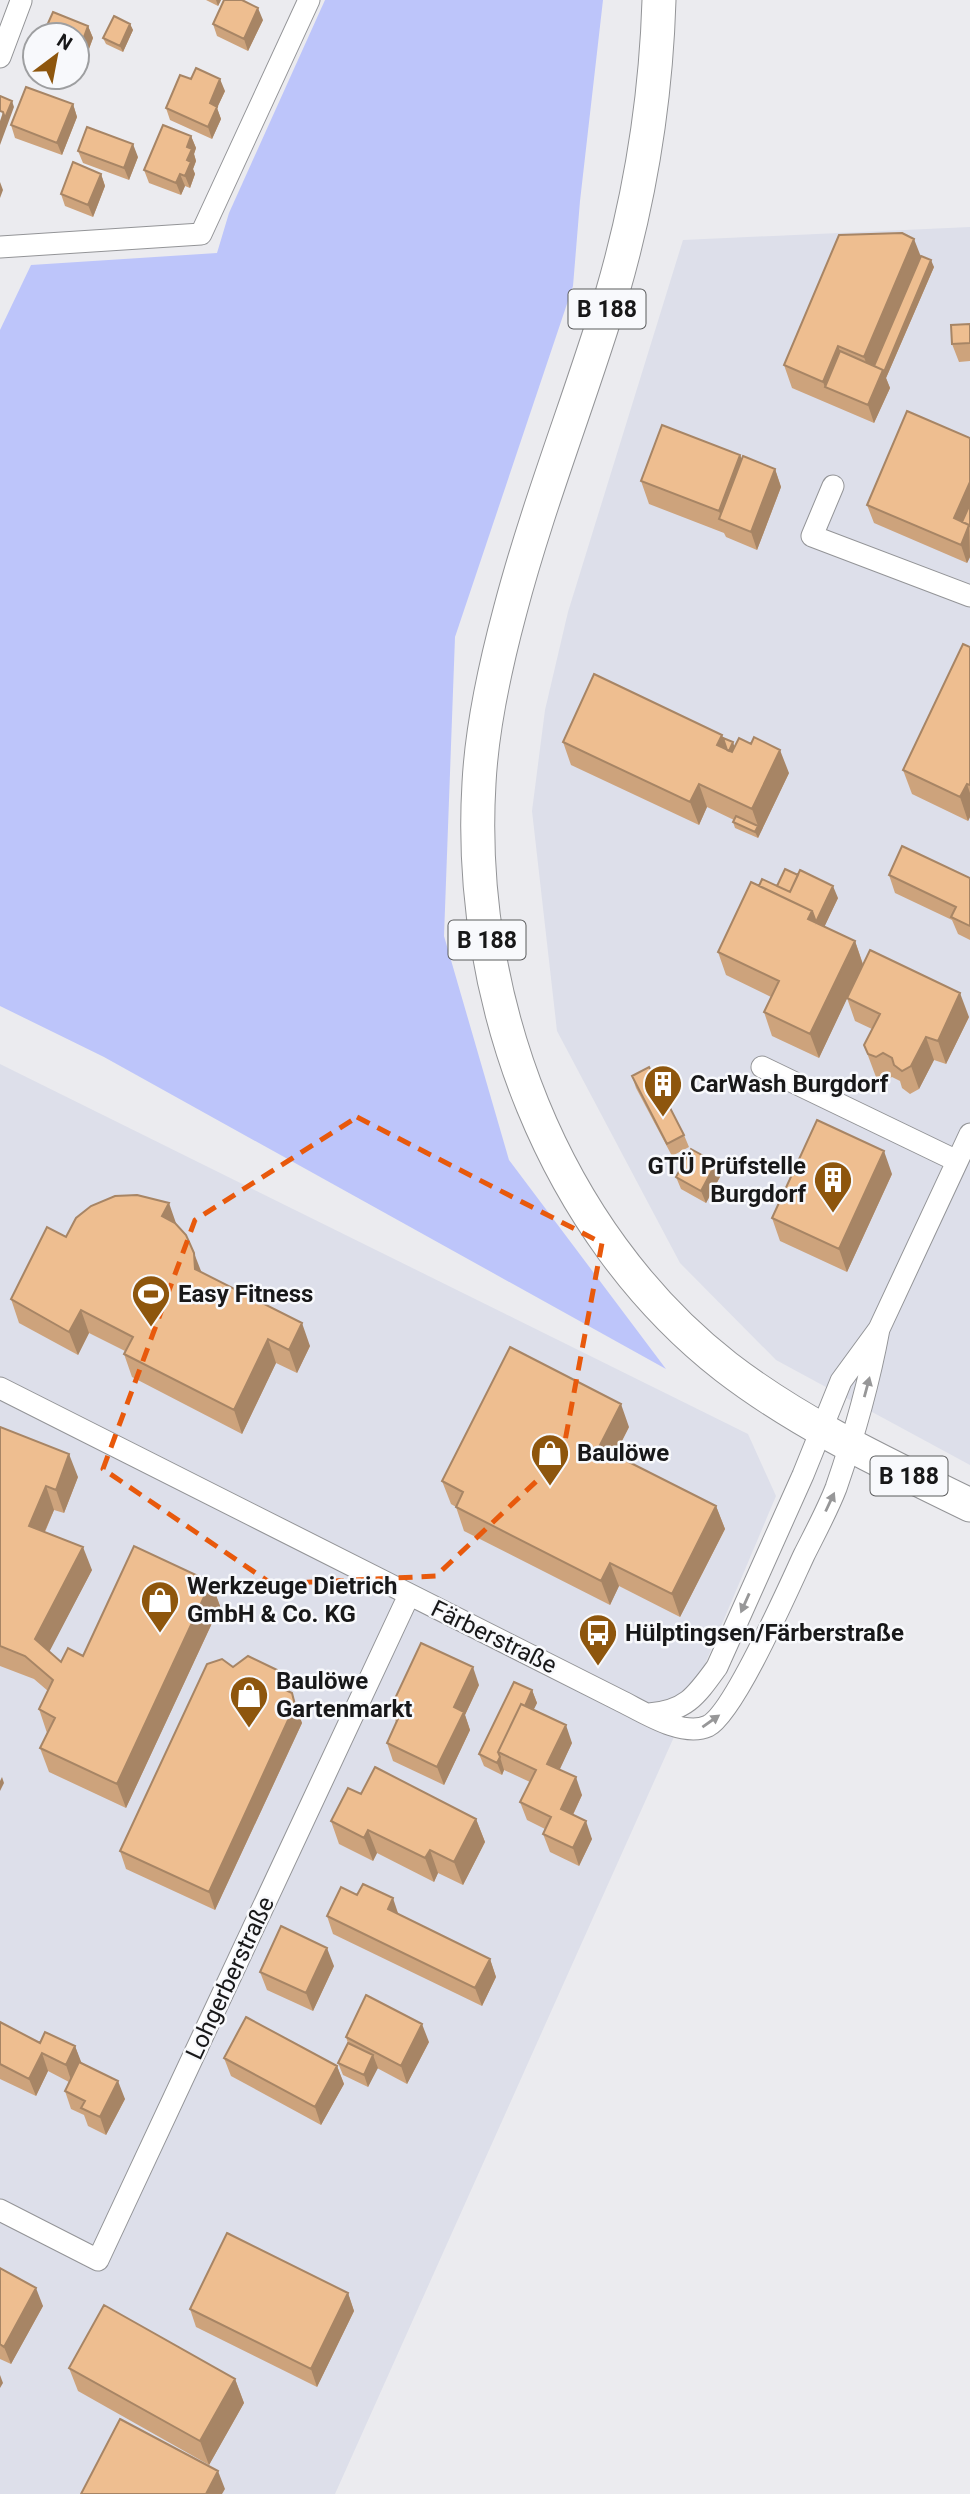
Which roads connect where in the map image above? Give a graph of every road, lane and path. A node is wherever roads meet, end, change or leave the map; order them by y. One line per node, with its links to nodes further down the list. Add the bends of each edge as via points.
1 (309, 0): 5 (street, via 201,234)
2 (659, 0): 13 (main road, B 188, via 651,102 625,246 522,570 490,694 478,816 483,917 500,1005 519,1069 545,1132 587,1210 632,1274 676,1323 726,1367)
3 (21, 1): 4 (street)
4 (0, 57)
5 (0, 247)
6 (833, 486): 7 (street, via 812,536)
7 (970, 596)
8 (762, 1067): 10 (street)
9 (970, 1134): 10 (street)
10 (957, 1161): 11 (street)
11 (879, 1329): 13 (street, via 841,1381); 14 (street, Färberstraße, one-way to 11)
12 (0, 1388): 16 (street, Färberstraße)
13 (821, 1429): 14 (main road, B 188); 17 (street, one-way to 17, via 717,1667 683,1706)
14 (850, 1445): 15 (main road, B 188); 17 (street, Färberstraße, one-way to 14, via 693,1730 709,1725 721,1714 764,1639 835,1490)
15 (970, 1505)
16 (409, 1595): 17 (street, Färberstraße); 18 (street, Lohgerberstraße, via 98,2260)
17 (649, 1714)
18 (0, 2210)

